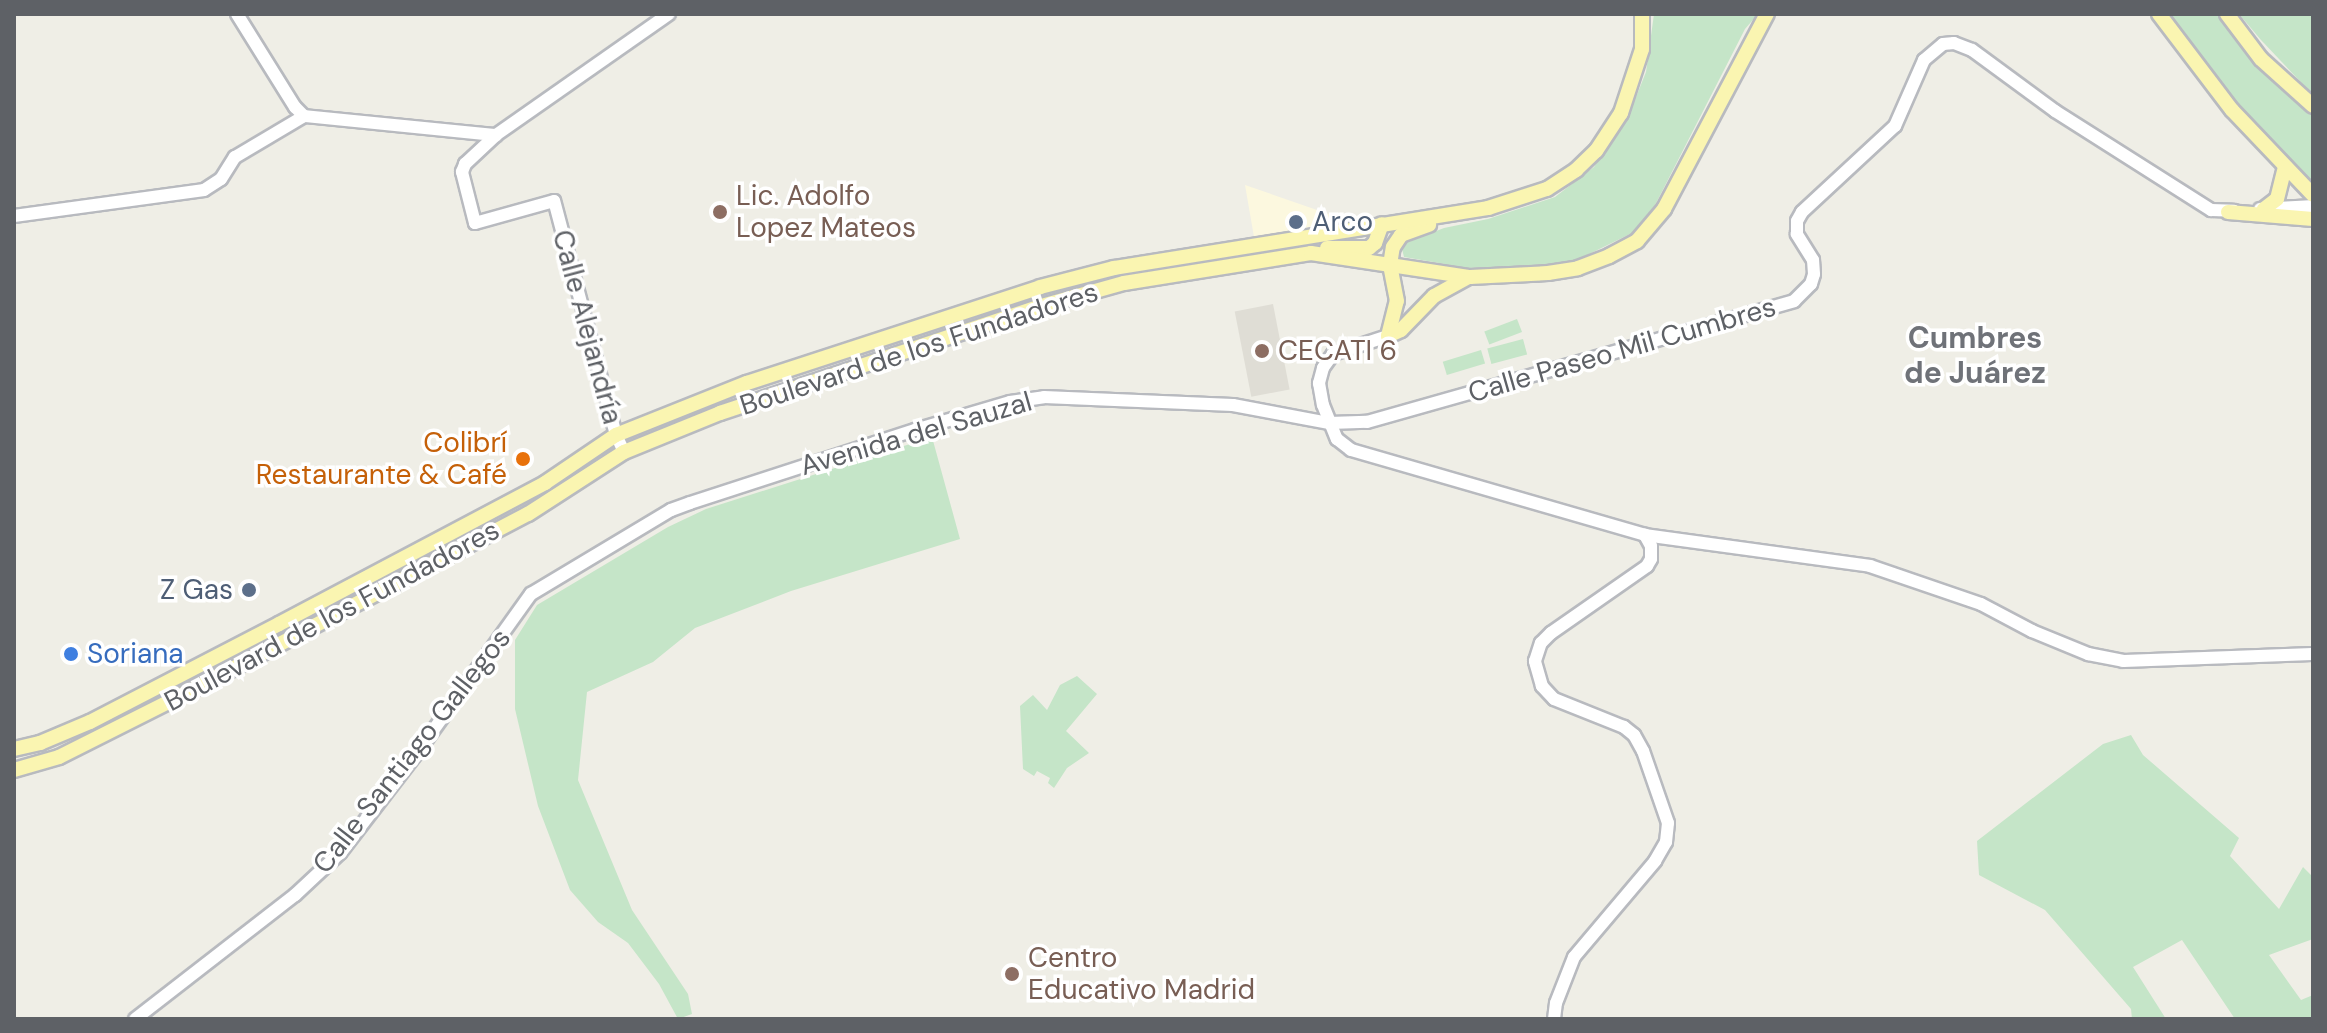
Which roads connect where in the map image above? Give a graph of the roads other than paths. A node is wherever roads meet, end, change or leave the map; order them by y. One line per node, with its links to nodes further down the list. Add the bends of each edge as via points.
1 (237, 14): 8 (street)
2 (669, 14): 9 (street)
3 (1642, 14): 14 (main road, Boulevard de los Fundadores, via 1642,49 1630,94 1596,151 1547,189)
4 (1767, 14): 21 (main road, Boulevard de los Fundadores, via 1664,209 1637,241 1578,268)
5 (2159, 14): 10 (main road, via 2232,110)
6 (2227, 14): 7 (main road, via 2261,59)
7 (2313, 106)
8 (304, 116): 9 (street); 16 (street, via 235,157 217,183 204,190)
9 (496, 135): 26 (street, Calle Alejandría, via 462,172 475,223 554,201)
10 (2285, 167): 11 (main road); 13 (main road, via 2277,199)
11 (2313, 195)
12 (2313, 206): 13 (street, Calle Paseo Mil Cumbres)
13 (2264, 209): 15 (street, Calle Paseo Mil Cumbres)
14 (1463, 212): 18 (main road, Boulevard de los Fundadores); 20 (main road, via 1401,235)
15 (2228, 212): 17 (main road); 25 (street, Calle Paseo Mil Cumbres, via 2211,210 2104,144 1972,50 1943,44 1924,60 1895,126 1802,212 1797,234 1813,260 1814,274 1794,301 1367,422)
16 (14, 216)
17 (2313, 219)
18 (1382, 224): 19 (main road, via 1369,248 1331,247); 22 (main road, Boulevard de los Fundadores, via 1114,268)
19 (1311, 253): 20 (main road, Boulevard de los Fundadores); 23 (main road, Boulevard de los Fundadores, via 1124,283)
20 (1390, 265): 21 (main road, Boulevard de los Fundadores); 24 (main road, via 1397,301)
21 (1470, 277): 24 (main road, via 1434,296 1401,330)
22 (1040, 287): 23 (main road, via 1035,298); 26 (main road, Boulevard de los Fundadores, via 747,383)
23 (1012, 315): 27 (main road, Boulevard de los Fundadores, via 720,413)
24 (1388, 336): 25 (street, via 1333,354 1323,368 1319,383)
25 (1329, 423): 28 (street, via 1351,450); 29 (street, Avenida del Sauzal, via 1233,405 1044,397 1010,402 690,503)
26 (616, 435): 27 (street, Calle Alejandría); 31 (main road, Boulevard de los Fundadores, via 545,483 279,624 90,722)
27 (624, 452): 32 (main road, Boulevard de los Fundadores, via 528,514 196,688 59,757)
28 (1645, 535): 30 (street, via 1870,566 1953,592 2088,654 2123,661); 34 (street, via 1651,546 1647,566 1551,633 1535,661 1542,686 1554,699 1634,735 1668,823 1666,842 1655,861 1574,957)
29 (531, 594): 33 (street, Calle Santiago Gallegos, via 340,853 295,895)
30 (2313, 654)
31 (14, 749)
32 (14, 770)
33 (135, 1019)
34 (1554, 1019)

